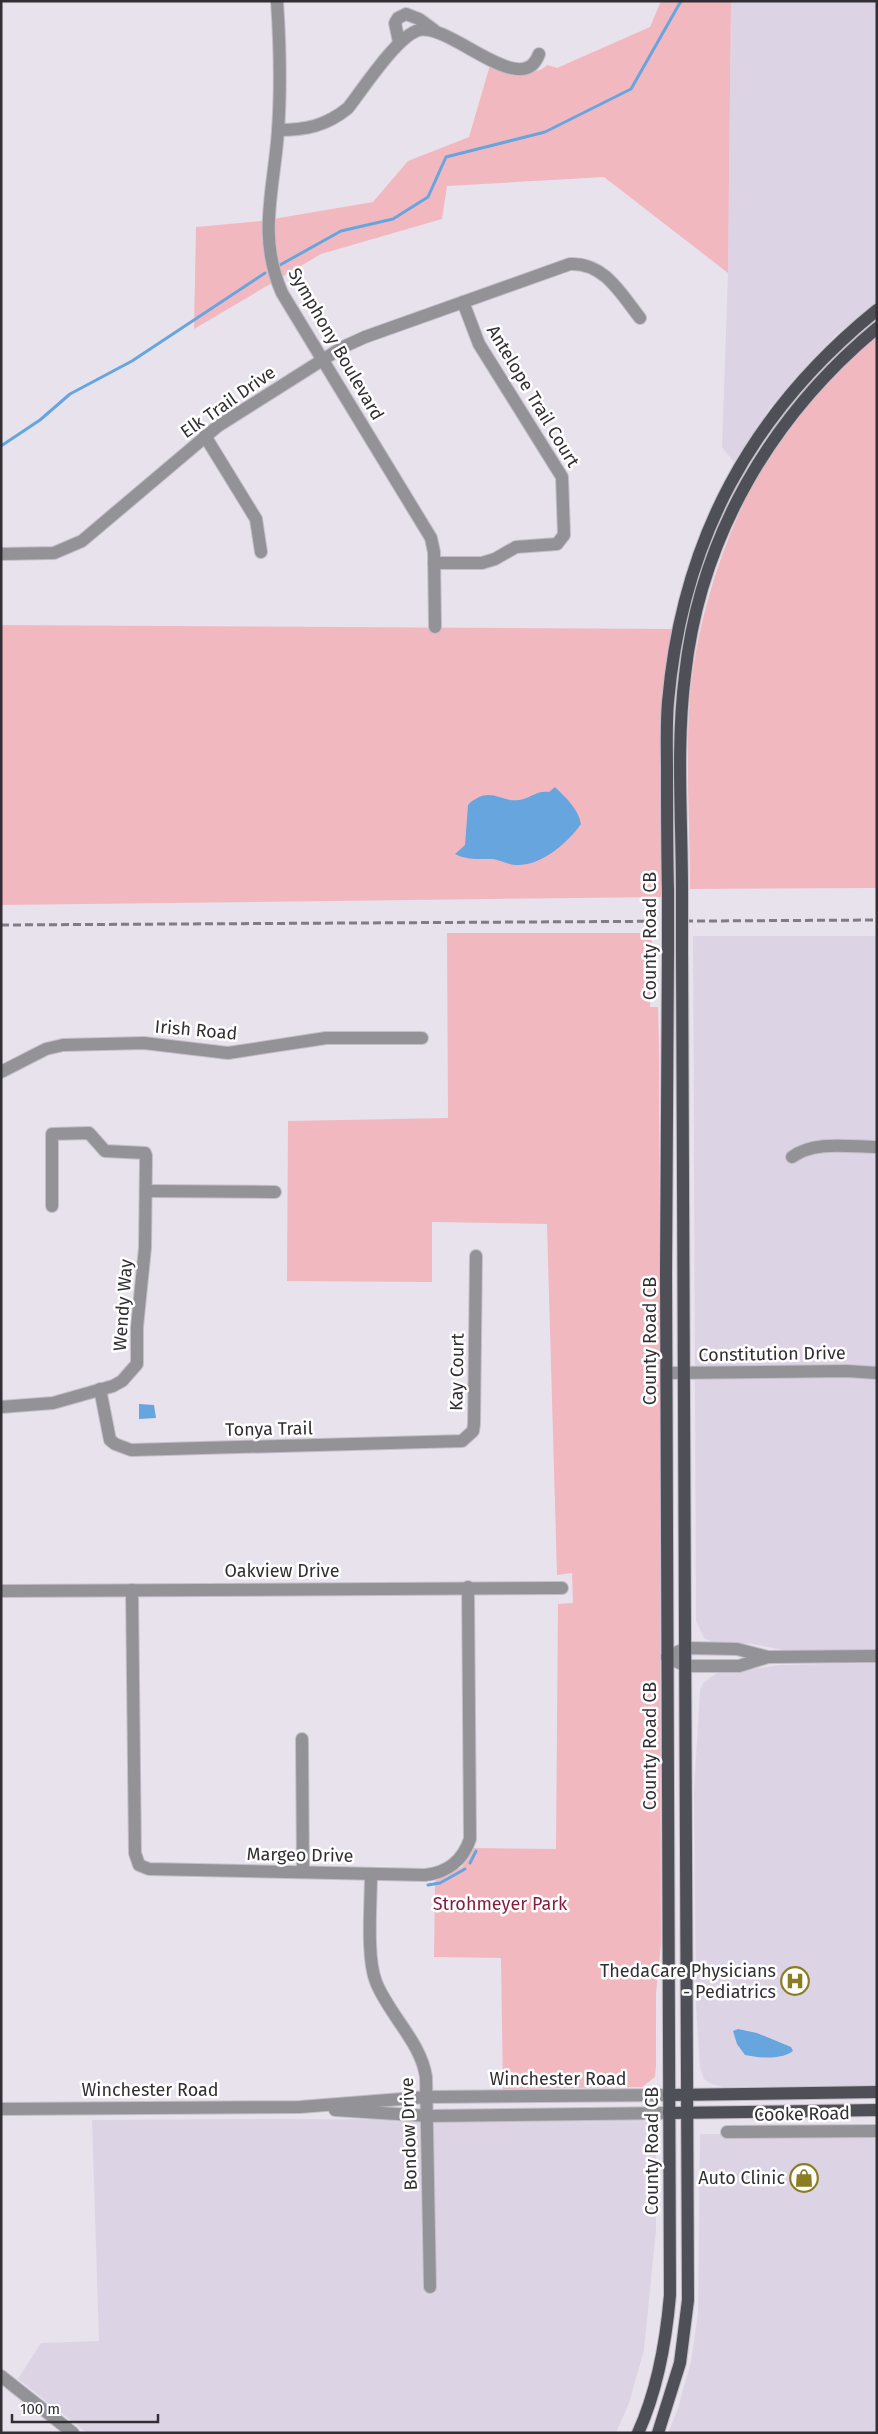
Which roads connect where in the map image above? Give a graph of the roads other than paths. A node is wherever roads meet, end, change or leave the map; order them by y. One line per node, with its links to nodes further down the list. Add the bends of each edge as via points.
1 (277, 1): 5 (street, Symphony Boulevard, via 280,48)
2 (434, 30): 3 (street, via 412,33); 3 (street, via 406,14 395,22); 4 (street, via 499,65 515,70 531,66)
3 (399, 42): 5 (street, via 338,117 312,128)
4 (539, 54)
5 (278, 130): 10 (street, Symphony Boulevard, via 268,220 270,258 282,293)
6 (463, 302): 8 (street, Elk Trail Drive, via 560,267 577,264 594,268 609,278); 10 (street, Elk Trail Drive, via 354,341); 14 (street, Antelope Trail Court, via 479,344 562,477 565,529 562,540 552,545 516,547 489,561)
7 (877, 310): 24 (main road, County Road CB, bridge, via 828,353 777,409 735,472 706,536 682,609 668,705)
8 (640, 318)
9 (877, 328): 25 (main road, County Road CB, bridge, via 835,366 770,442 732,510 718,542 696,613 684,674 681,737)
10 (322, 360): 11 (street, Elk Trail Drive); 14 (street, Symphony Boulevard, via 428,532 433,545)
11 (205, 436): 12 (street, via 256,519); 13 (street, Elk Trail Drive, via 75,545 47,554)
12 (261, 552)
13 (1, 554)
14 (434, 564): 15 (street, Symphony Boulevard)
15 (435, 627)
16 (422, 1038): 17 (street, Irish Road, via 326,1038 228,1053 144,1044 63,1045 46,1049)
17 (1, 1072)
18 (877, 1147): 19 (street, via 814,1147)
19 (792, 1157)
20 (146, 1192): 21 (street); 22 (street, Wendy Way, via 145,1153 105,1151 89,1132 52,1134); 27 (street, Wendy Way, via 137,1364 122,1381)
21 (275, 1192)
22 (52, 1206)
23 (476, 1256): 29 (street, Kay Court)
24 (668, 1373): 25 (street, Constitution Drive); 36 (main road, County Road CB)
25 (685, 1373): 26 (street, Constitution Drive); 34 (main road, County Road CB)
26 (877, 1373)
27 (100, 1390): 28 (street, Wendy Way, via 46,1404); 29 (street, Tonya Trail, via 107,1435 114,1444 131,1450 455,1443 470,1436)
28 (1, 1407)
29 (474, 1424)
30 (468, 1587): 31 (street, Oakview Drive); 32 (street, Oakview Drive); 41 (street, Margeo Drive, via 468,1845 455,1863 433,1874)
31 (562, 1588)
32 (132, 1590): 33 (street, Oakview Drive); 40 (street, Margeo Drive, via 135,1859 149,1870)
33 (1, 1591)
34 (686, 1648): 36 (street); 37 (street, via 738,1649); 38 (main road, County Road CB)
35 (877, 1656): 37 (street)
36 (667, 1657): 38 (street); 43 (main road, County Road CB)
37 (768, 1657): 38 (street, via 738,1666)
38 (686, 1666): 44 (main road, County Road CB)
39 (302, 1739): 40 (street)
40 (303, 1872): 41 (street, Margeo Drive)
41 (370, 1874): 45 (street, Bondow Drive, via 373,1972 381,1994 422,2061)
42 (877, 2092): 44 (main road, Winchester Road)
43 (669, 2095): 44 (main road, Winchester Road); 45 (street, Winchester Road); 49 (main road, County Road CB)
44 (688, 2095): 50 (main road, County Road CB)
45 (427, 2097): 46 (street, Winchester Road); 51 (street, Bondow Drive)
46 (300, 2107): 47 (street, Winchester Road); 51 (street, Winchester Road)
47 (1, 2109)
48 (877, 2110): 50 (main road, Winchester Road)
49 (669, 2113): 50 (main road, Winchester Road); 51 (street, Winchester Road); 57 (main road, County Road CB, via 670,2295 667,2328 654,2390)
50 (688, 2113): 58 (main road, County Road CB, via 688,2300 685,2332 680,2363)
51 (428, 2116): 54 (street, Bondow Drive)
52 (877, 2130): 53 (street, Cooke Road)
53 (727, 2132)
54 (430, 2287)
55 (1, 2376): 56 (street)
56 (73, 2433)
57 (638, 2433)
58 (658, 2433)

